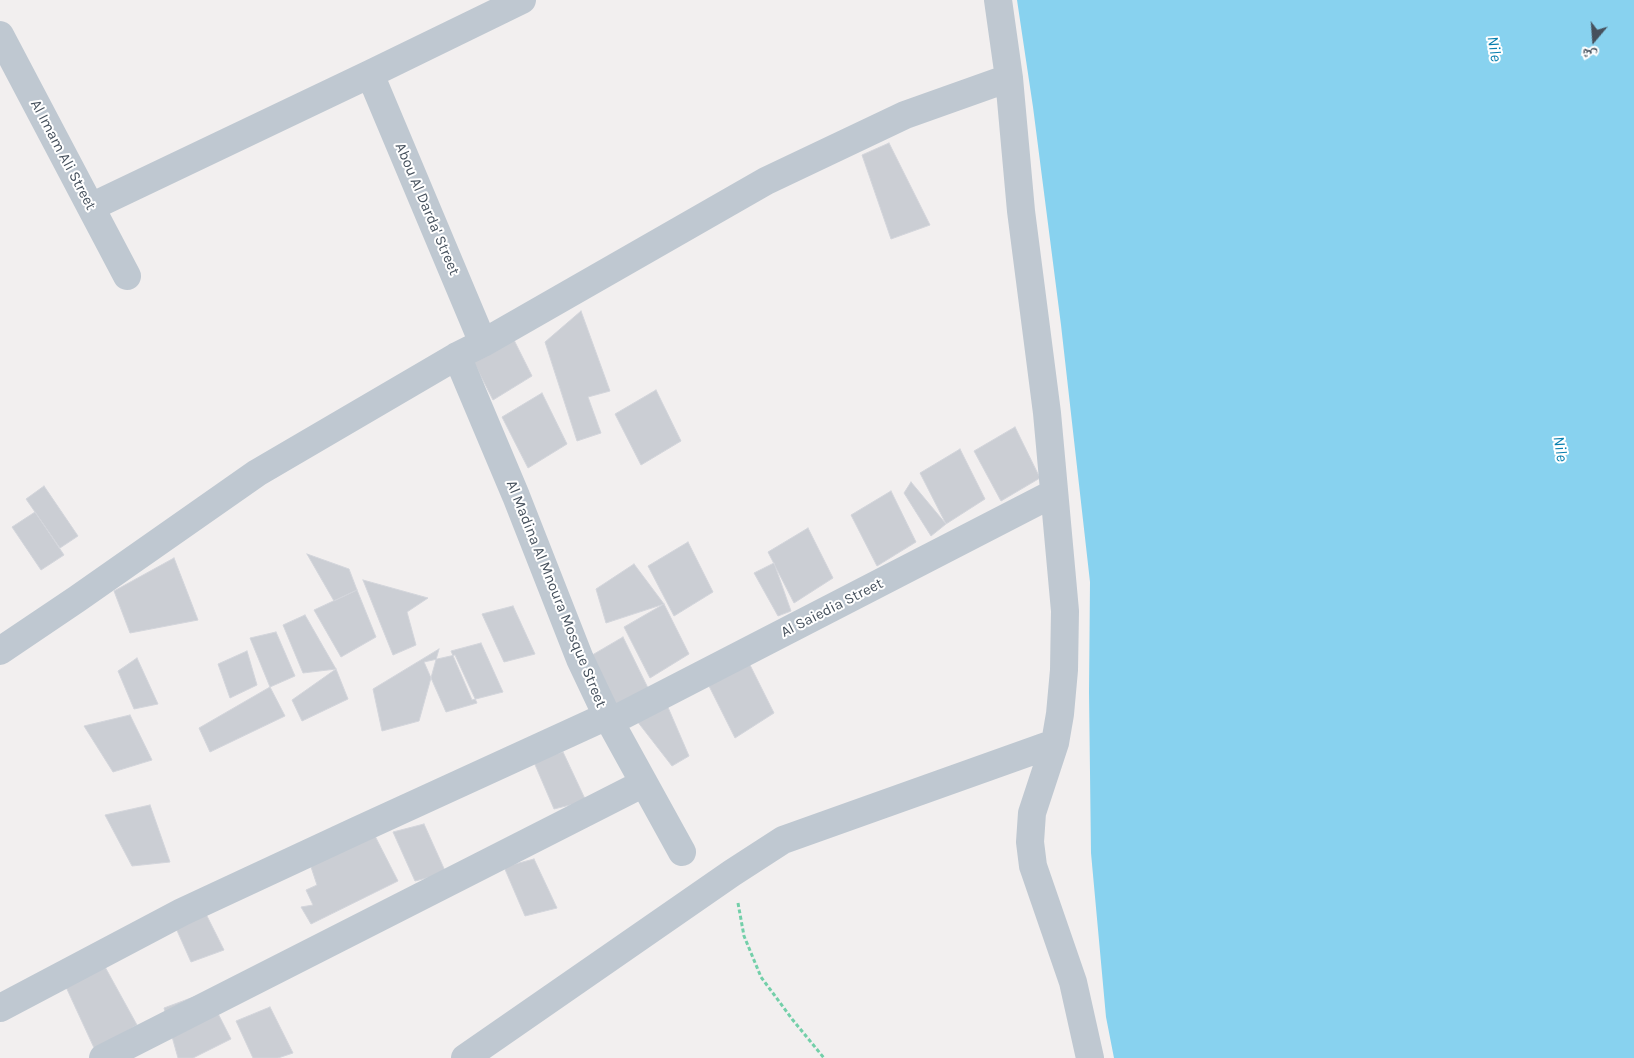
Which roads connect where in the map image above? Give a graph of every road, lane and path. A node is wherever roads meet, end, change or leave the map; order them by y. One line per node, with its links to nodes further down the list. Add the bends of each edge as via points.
1 (522, 0): 4 (street)
2 (998, 0): 5 (street)
3 (0, 35): 6 (street, Al Imam Ali Street)
4 (370, 74): 6 (street); 8 (street, Abou Al Darda' Street)
5 (1009, 78): 8 (street, via 905,114 766,181); 10 (street)
6 (91, 207): 7 (street, Al Imam Ali Street)
7 (126, 276)
8 (483, 344): 9 (street)
9 (457, 356): 11 (street, via 257,473); 12 (street, Al Madina Al Mnoura Mosque Street, via 580,659)
10 (1054, 493): 12 (street, Al Saiedia Street); 13 (street, via 1065,611 1064,670)
11 (0, 651)
12 (609, 719): 14 (street, Al Madina Al Mnoura Mosque Street); 17 (street, Al Saiedia Street, via 182,912)
13 (1055, 743): 16 (street, via 784,840); 21 (street, via 1032,813 1030,842 1033,866 1073,982)
14 (644, 783): 15 (street, Al Madina Al Mnoura Mosque Street); 18 (street)
15 (682, 852)
16 (732, 873): 19 (street); 20 (path, via 744,936 761,977)
17 (0, 1008)
18 (103, 1058)
19 (465, 1058)
20 (824, 1058)
21 (1090, 1058)

